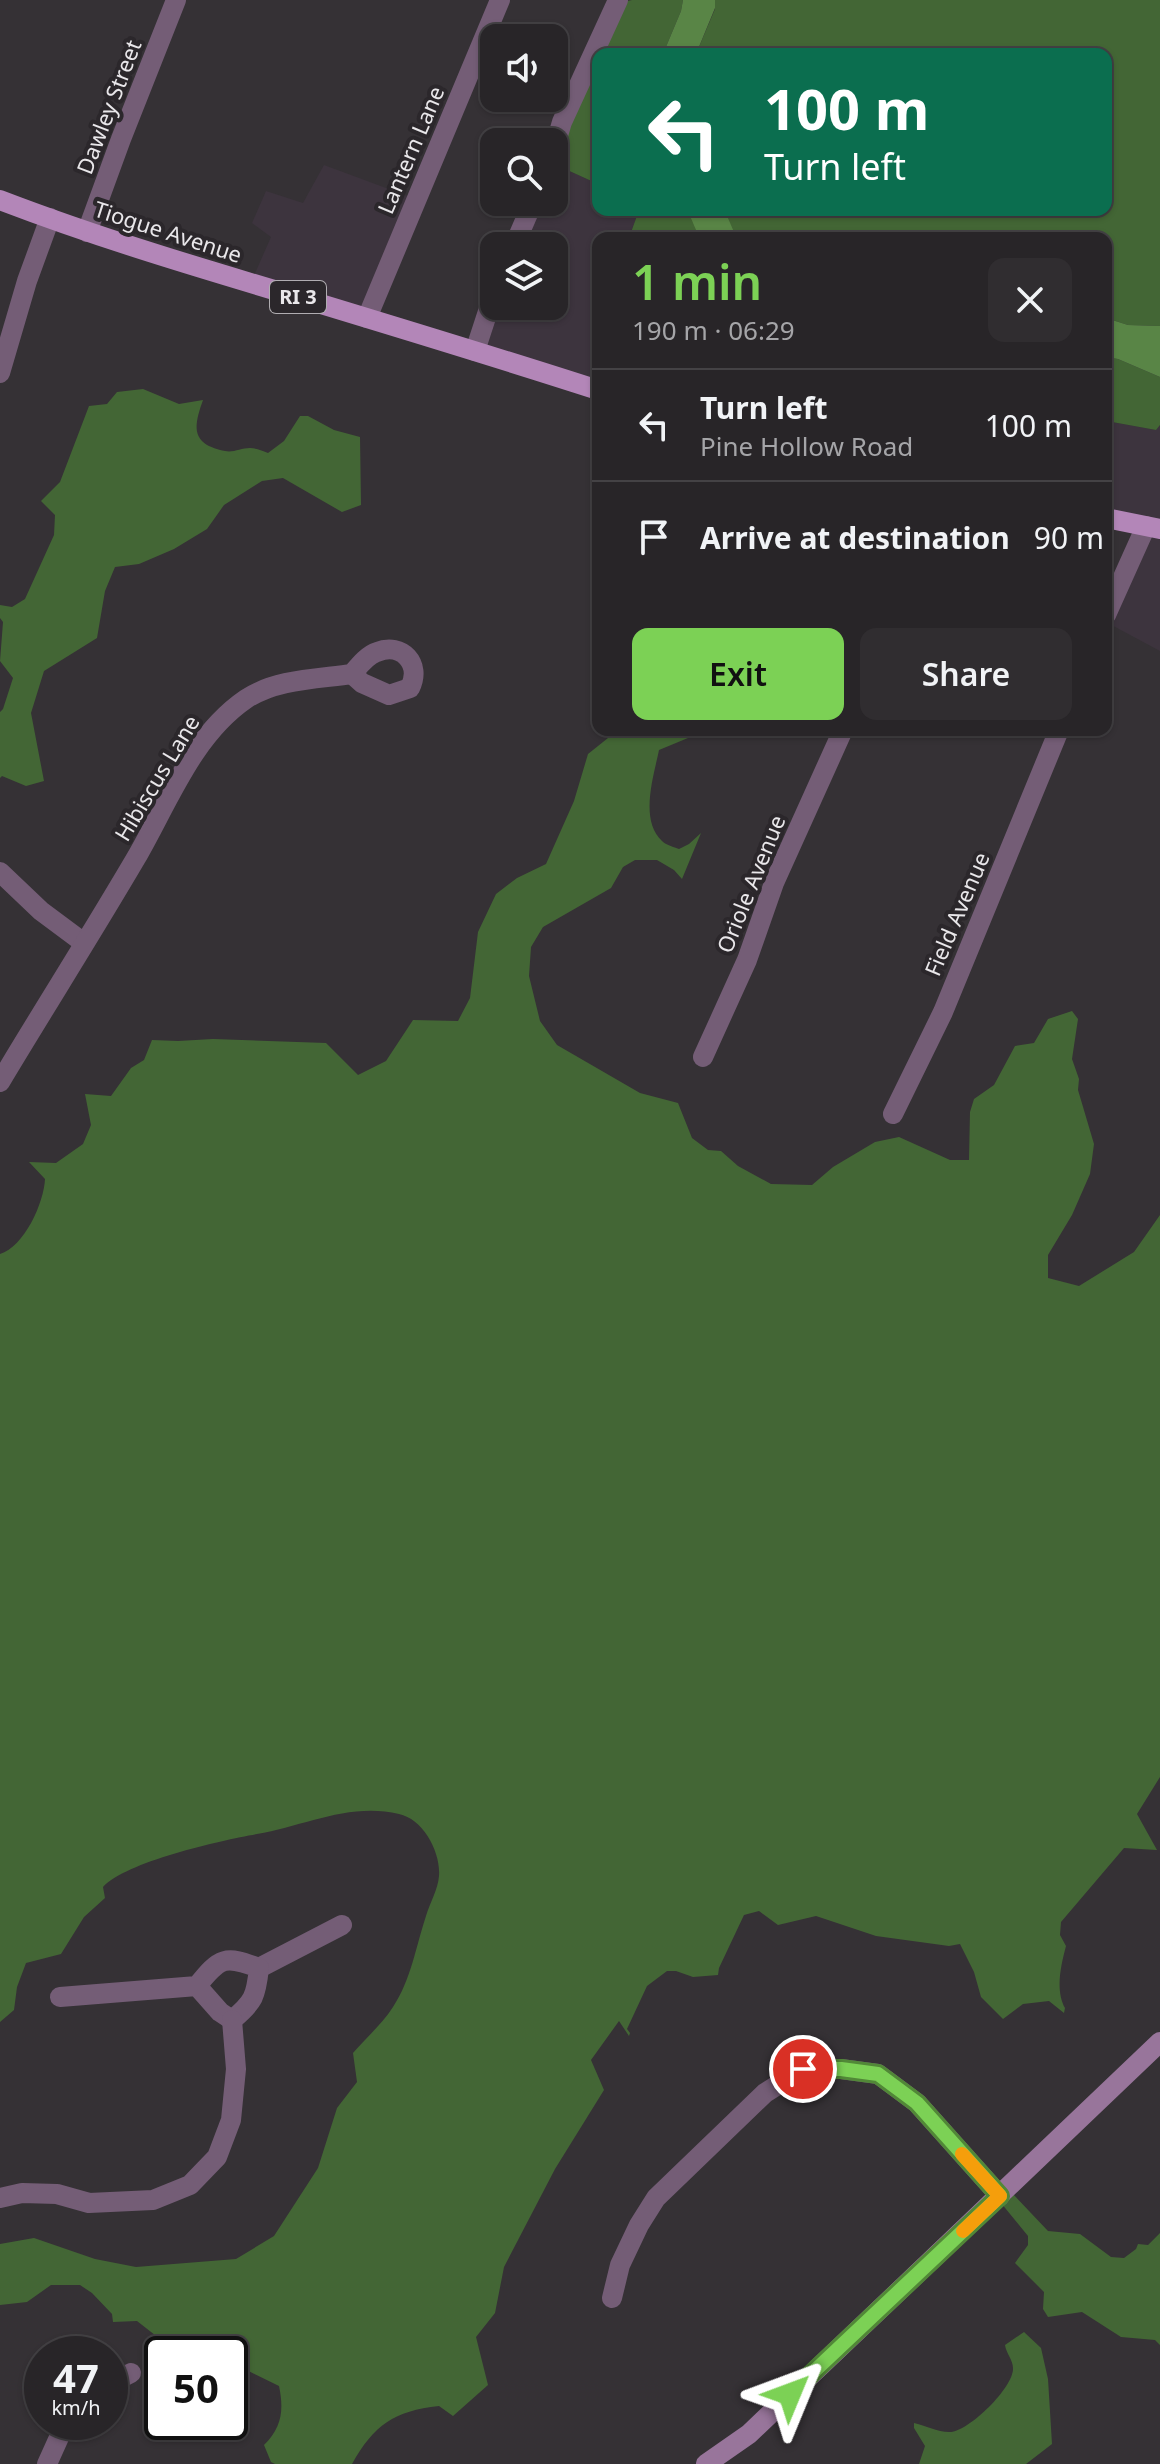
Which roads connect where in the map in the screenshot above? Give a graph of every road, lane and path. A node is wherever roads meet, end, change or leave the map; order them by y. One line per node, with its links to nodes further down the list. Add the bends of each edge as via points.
1 (176, 0): 9 (street, Dawley Street)
2 (500, 0): 10 (street, Lantern Lane)
3 (618, 0): 4 (street)
4 (596, 48)
5 (592, 57): 6 (street)
6 (560, 128)
7 (0, 200): 8 (main road, Tiogue Avenue / RI 3)
8 (50, 218): 9 (main road, Tiogue Avenue / RI 3); 13 (street)
9 (87, 232): 10 (main road, Tiogue Avenue / RI 3)
10 (367, 318): 12 (main road, Tiogue Avenue / RI 3)
11 (485, 320): 12 (street)
12 (475, 351): 14 (main road, Tiogue Avenue / RI 3)
13 (0, 373)
14 (592, 388)
15 (1112, 519): 16 (main road)
16 (1153, 528): 17 (street)
17 (1112, 604)
18 (352, 674): 22 (street, Hibiscus Lane, via 282,683 249,697 222,718 196,750)
19 (840, 736): 23 (street, Oriole Avenue)
20 (1057, 736): 25 (street, Field Avenue, via 943,1012)
21 (0, 872): 22 (street)
22 (84, 943): 24 (street, Hibiscus Lane)
23 (703, 1057)
24 (0, 1082)
25 (893, 1114)
26 (342, 1925): 27 (street)
27 (259, 1968): 28 (street, via 226,1959); 30 (street, via 249,2006)
28 (197, 1986): 29 (street); 30 (street)
29 (60, 1997)
30 (232, 2020): 33 (street, via 236,2069 231,2120 217,2157 190,2185 153,2200 89,2203 57,2194 22,2193)
31 (1160, 2042): 32 (main road)
32 (1000, 2196): 34 (street, via 917,2103 878,2074 803,2069 765,2093 656,2198 620,2265); 39 (main road, via 749,2434)
33 (0, 2198)
34 (612, 2298)
35 (131, 2373): 36 (street)
36 (128, 2375)
37 (58, 2440): 38 (street)
38 (47, 2464)
39 (706, 2464)

